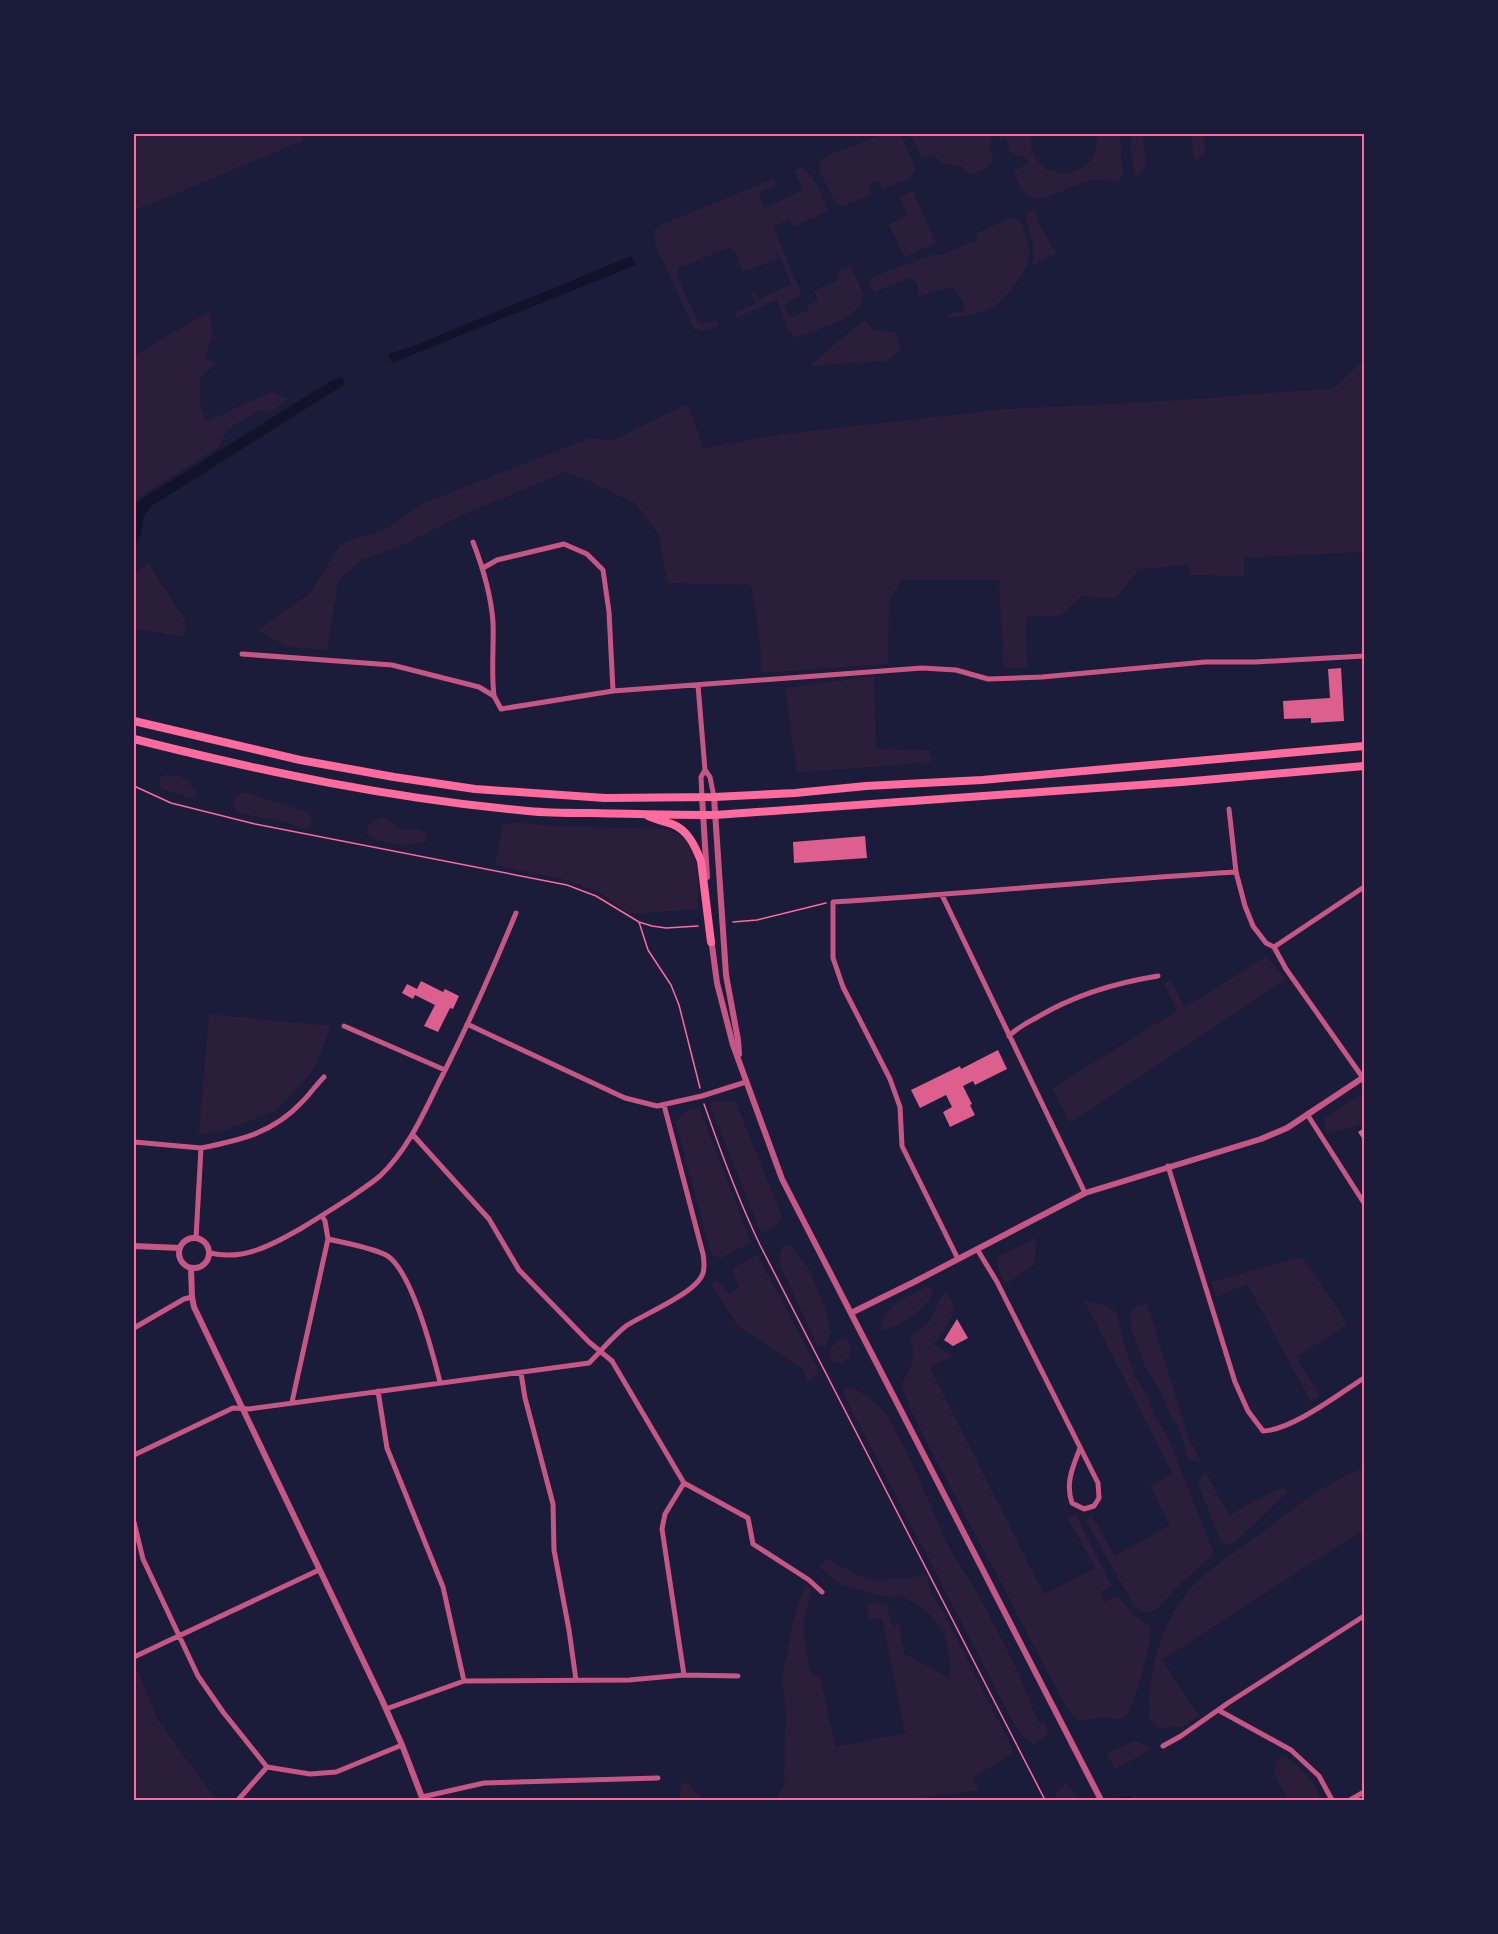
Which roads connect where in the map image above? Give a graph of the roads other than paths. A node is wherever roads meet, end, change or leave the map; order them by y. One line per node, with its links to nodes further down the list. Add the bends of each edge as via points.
1 (473, 542): 2 (street)
2 (483, 568): 6 (street, via 497,560 564,544 587,554 603,570); 7 (street, via 493,620)
3 (242, 654): 7 (street, via 392,665 479,687)
4 (1365, 656): 5 (street, via 1205,662 988,679 957,670 922,668)
5 (698, 685): 6 (street); 12 (street)
6 (614, 692): 7 (street, via 501,709)
7 (494, 696)
8 (134, 721): 13 (highway, via 300,760 475,789 605,798)
9 (134, 739): 16 (highway, via 260,770 420,799 531,811)
10 (1365, 746): 14 (highway, via 982,780)
11 (1365, 766): 18 (highway)
12 (705, 770): 13 (street, via 701,777); 14 (street)
13 (702, 797): 14 (highway); 17 (street)
14 (714, 797): 18 (street)
15 (1229, 809): 19 (street)
16 (645, 815): 17 (highway); 23 (highway, via 672,824 693,844 701,861)
17 (703, 815): 18 (highway); 23 (street)
18 (715, 815): 29 (street, via 726,975)
19 (1236, 872): 21 (street); 24 (street, via 1253,926)
20 (1365, 887): 24 (street)
21 (942, 895): 28 (street); 49 (street, via 833,902 833,958 843,987 890,1079 900,1107 902,1146)
22 (516, 913): 26 (street)
23 (711, 942): 29 (street, via 717,983)
24 (1274, 947): 32 (street)
25 (1158, 976): 28 (street, via 1090,992 1050,1009)
26 (467, 1024): 30 (street); 34 (street, via 625,1098)
27 (344, 1026): 30 (street)
28 (1009, 1036): 40 (street)
29 (739, 1060): 33 (street)
30 (445, 1070): 36 (street)
31 (324, 1077): 38 (street, via 276,1123 253,1136)
32 (1364, 1077): 35 (street)
33 (746, 1082): 34 (street); 52 (street, via 782,1179)
34 (664, 1105): 54 (street, via 703,1254 703,1275 659,1309 628,1325)
35 (1307, 1114): 39 (street, via 1287,1128 1261,1138); 41 (street)
36 (413, 1135): 42 (street, via 379,1178); 54 (street, via 489,1219 519,1270)
37 (134, 1142): 38 (street)
38 (201, 1148): 43 (street)
39 (1168, 1166): 40 (street); 56 (street, via 1235,1382 1248,1411 1263,1431 1274,1431)
40 (1085, 1193): 47 (street)
41 (1365, 1203)
42 (322, 1216): 44 (street); 48 (street, via 273,1245 248,1254)
43 (196, 1238): 46 (street, via 186,1240); 48 (street, via 206,1244)
44 (328, 1239): 57 (street, via 387,1256 397,1265 431,1344); 59 (street)
45 (134, 1246): 46 (street)
46 (180, 1248): 50 (street, via 181,1261)
47 (977, 1249): 49 (street); 61 (street)
48 (210, 1253): 50 (street, via 204,1265)
49 (958, 1259): 52 (street)
50 (191, 1268): 51 (street)
51 (192, 1297): 53 (street); 60 (street)
52 (851, 1313): 83 (street)
53 (134, 1328)
54 (601, 1351): 55 (street, via 590,1363); 63 (street, via 626,1383)
55 (521, 1373): 57 (street); 73 (street, via 553,1504 554,1550)
56 (1365, 1378)
57 (440, 1382): 58 (street)
58 (378, 1391): 59 (street); 72 (street, via 387,1448 443,1587)
59 (292, 1402): 60 (street)
60 (241, 1408): 62 (street, via 233,1408); 65 (street)
61 (1080, 1448): 61 (street, via 1098,1483 1100,1498 1095,1506 1084,1509 1072,1503 1069,1494 1070,1476)
62 (134, 1455)
63 (684, 1483): 66 (street, via 748,1518 753,1544); 70 (street, via 665,1514 662,1529)
64 (134, 1522): 68 (street, via 143,1559)
65 (319, 1570): 68 (street); 74 (street)
66 (822, 1592)
67 (1365, 1616): 75 (street)
68 (178, 1636): 69 (street); 78 (street, via 198,1676)
69 (134, 1657)
70 (684, 1675): 71 (street); 73 (street)
71 (738, 1676)
72 (464, 1680): 73 (street); 74 (street)
73 (576, 1680)
74 (386, 1709): 76 (street)
75 (1220, 1711): 77 (street); 84 (street, via 1291,1750 1319,1776)
76 (402, 1745): 78 (street, via 336,1772 310,1774); 81 (street)
77 (1163, 1746)
78 (267, 1767): 82 (street)
79 (658, 1778): 81 (street, via 484,1783)
80 (1365, 1792): 85 (street)
81 (422, 1799)
82 (238, 1800)
83 (1101, 1800)
84 (1332, 1800)
85 (1350, 1800)

